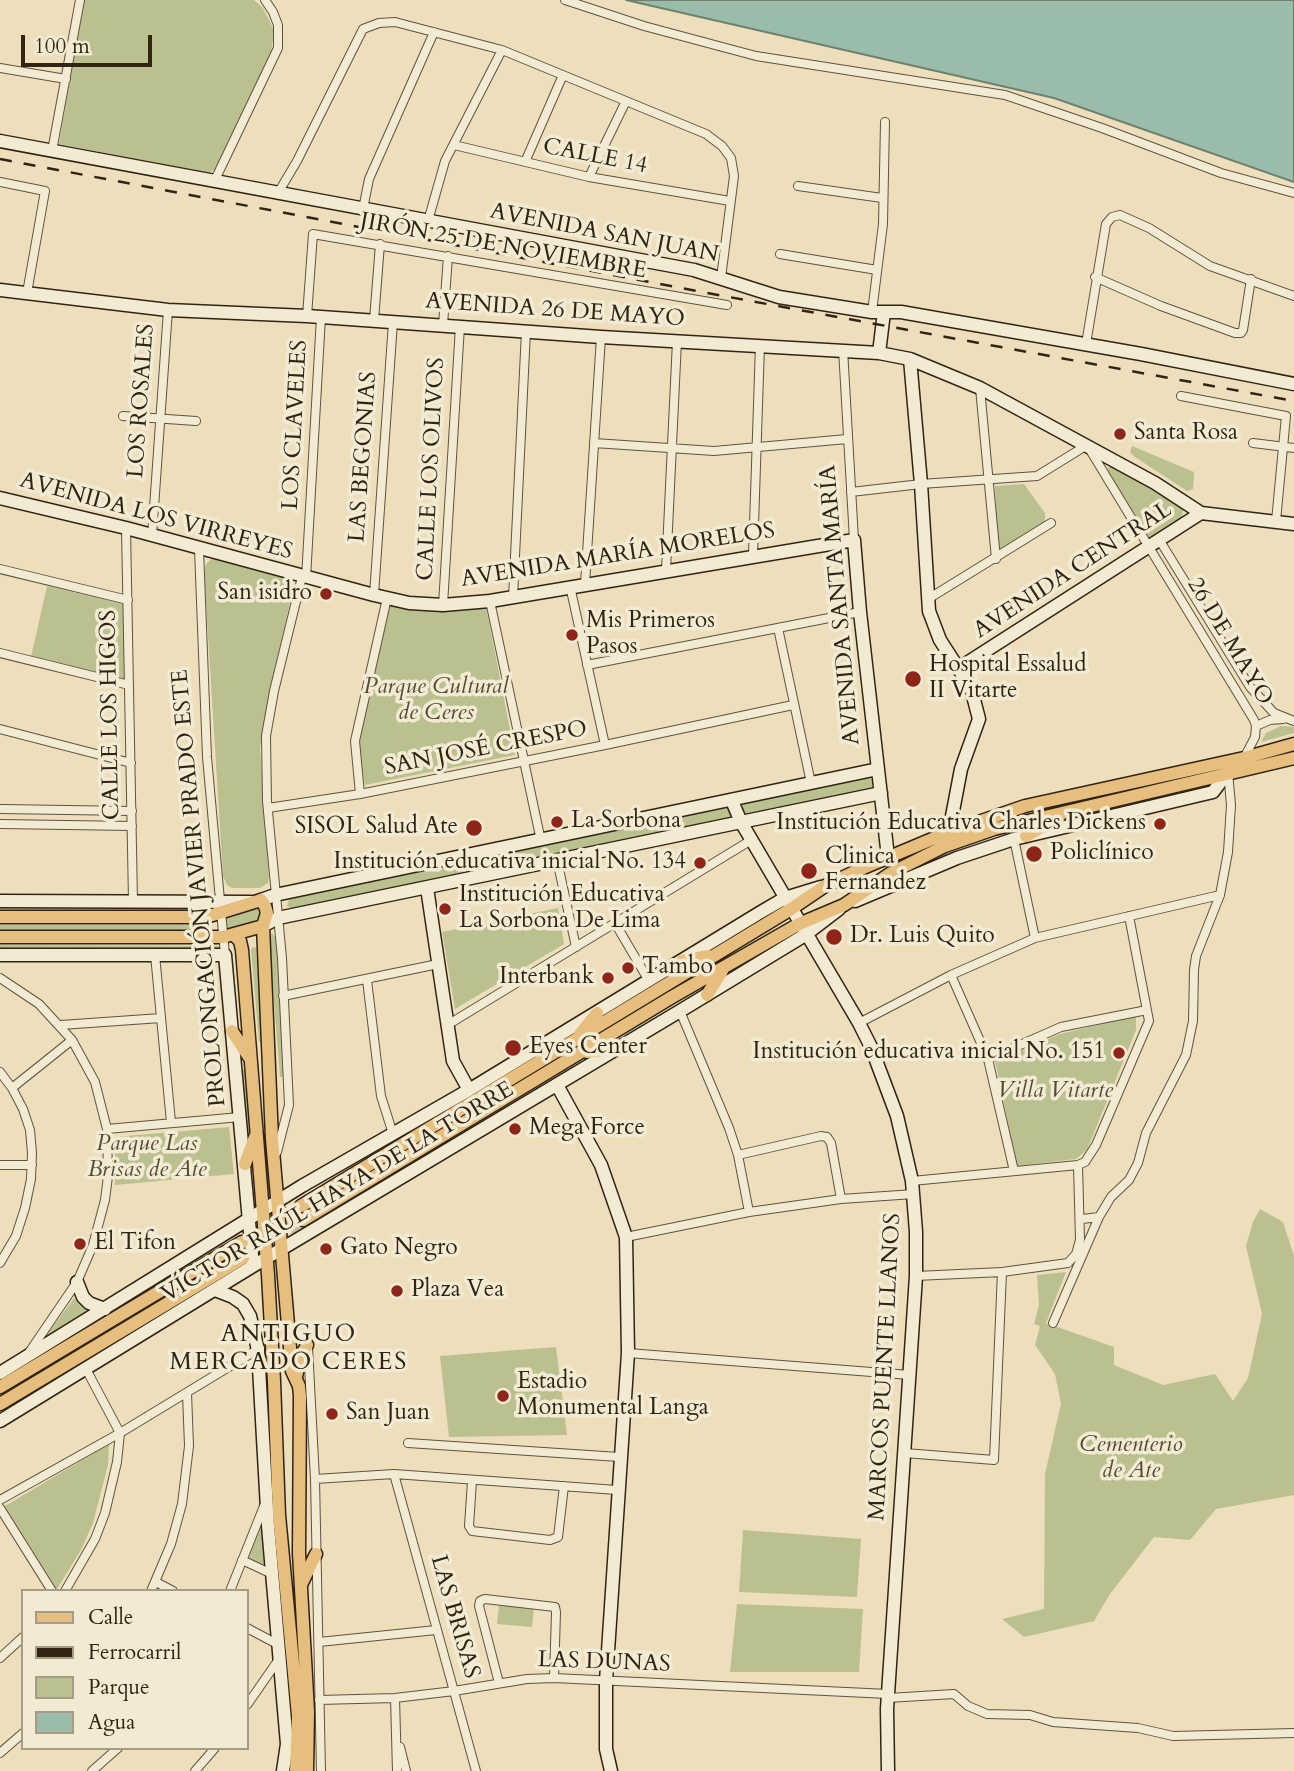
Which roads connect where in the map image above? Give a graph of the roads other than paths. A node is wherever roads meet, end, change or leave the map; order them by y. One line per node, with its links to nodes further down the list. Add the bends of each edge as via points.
1 (80, 0): 8 (street)
2 (265, 0): 17 (street, via 278,25 278,48)
3 (565, 0): 19 (street, via 756,56 1005,95 1221,173)
4 (434, 32): 5 (street); 20 (street, via 395,22 363,29); 23 (street, via 369,179)
5 (502, 50): 7 (street); 12 (street)
6 (0, 68): 8 (street)
7 (563, 75): 9 (street); 14 (street)
8 (66, 79): 13 (street)
9 (626, 101): 15 (street); 22 (street, via 706,134 722,146 731,158 734,176)
10 (885, 122): 21 (street)
11 (0, 141): 13 (street, AVENIDA SAN JUAN)
12 (454, 145): 14 (street, CALLE 14); 24 (street)
13 (52, 151): 17 (street, AVENIDA SAN JUAN)
14 (525, 162): 15 (street, CALLE 14)
15 (589, 177): 22 (street, CALLE 14)
16 (0, 182): 33 (street, via 45,191)
17 (214, 182): 20 (street, AVENIDA SAN JUAN)
18 (798, 186): 21 (street)
19 (1294, 193)
20 (278, 194): 23 (street, AVENIDA SAN JUAN)
21 (882, 198): 28 (street)
22 (730, 201): 30 (street)
23 (363, 209): 24 (street, AVENIDA SAN JUAN)
24 (428, 221): 30 (street, AVENIDA SAN JUAN)
25 (380, 244): 27 (street, JIRÓN 25 DE NOVIEMBRE); 38 (street, JIRÓN 25 DE NOVIEMBRE, via 313,234); 40 (street)
26 (780, 254): 28 (street)
27 (447, 256): 35 (street, JIRÓN 25 DE NOVIEMBRE); 42 (street)
28 (877, 270): 37 (street)
29 (1095, 277): 31 (street, via 1235,333 1243,330); 31 (street, via 1106,224 1120,215 1210,266); 46 (street)
30 (721, 278): 37 (street, AVENIDA SAN JUAN, via 779,297)
31 (1251, 279): 34 (street)
32 (0, 290): 33 (street, AVENIDA 26 DE MAYO)
33 (27, 293): 36 (street, AVENIDA 26 DE MAYO)
34 (1294, 296)
35 (727, 305)
36 (168, 310): 38 (street, AVENIDA 26 DE MAYO); 56 (street, LOS ROSALES)
37 (878, 312): 46 (street, AVENIDA SAN JUAN); 50 (street)
38 (307, 316): 39 (street, AVENIDA 26 DE MAYO)
39 (321, 317): 40 (street, AVENIDA 26 DE MAYO); 83 (street, LOS CLAVELES)
40 (374, 320): 41 (street, AVENIDA 26 DE MAYO)
41 (393, 322): 42 (street, AVENIDA 26 DE MAYO); 86 (street, LAS BEGONIAS)
42 (443, 325): 43 (street, AVENIDA 26 DE MAYO)
43 (460, 330): 44 (street, AVENIDA 26 DE MAYO); 92 (street, CALLE LOS OLIVOS)
44 (526, 331): 45 (street, AVENIDA 26 DE MAYO); 87 (street)
45 (601, 337): 48 (street, AVENIDA 26 DE MAYO); 59 (street)
46 (1086, 344): 52 (street, AVENIDA SAN JUAN)
47 (760, 345): 48 (street, AVENIDA 26 DE MAYO); 49 (street, AVENIDA 26 DE MAYO); 65 (street)
48 (677, 347): 63 (street)
49 (843, 349): 50 (street, AVENIDA 26 DE MAYO); 58 (street, AVENIDA SANTA MARÍA)
50 (879, 353): 51 (street, AVENIDA 26 DE MAYO)
51 (910, 359): 53 (street, AVENIDA 26 DE MAYO); 67 (street)
52 (1294, 384)
53 (980, 387): 61 (street, AVENIDA 26 DE MAYO); 66 (street)
54 (1181, 396): 62 (street, via 1286,416)
55 (123, 416): 56 (street)
56 (160, 418): 57 (street); 75 (street, LOS ROSALES)
57 (196, 421)
58 (847, 439): 65 (street); 68 (street, AVENIDA SANTA MARÍA)
59 (594, 443): 63 (street); 84 (street)
60 (1253, 443): 62 (street)
61 (1087, 445): 66 (street, via 1040,475); 70 (street, AVENIDA 26 DE MAYO); 77 (street, AVENIDA 26 DE MAYO)
62 (1282, 446): 64 (street); 71 (street)
63 (671, 448): 65 (street); 81 (street)
64 (1294, 448)
65 (755, 449): 79 (street)
66 (988, 479): 67 (street); 80 (street)
67 (921, 484): 68 (street); 89 (street)
68 (851, 492): 76 (street, AVENIDA SANTA MARÍA)
69 (0, 498): 74 (street, AVENIDA LOS VIRREYES)
70 (1201, 513): 71 (street, AVENIDA CENTRAL); 77 (street, AVENIDA CENTRAL)
71 (1276, 521): 73 (street, AVENIDA CENTRAL)
72 (1051, 523): 80 (street)
73 (1294, 524)
74 (126, 528): 75 (street, AVENIDA LOS VIRREYES); 90 (street, CALLE LOS HIGOS)
75 (152, 536): 78 (street, AVENIDA LOS VIRREYES)
76 (854, 540): 79 (street, AVENIDA MARÍA MORELOS); 93 (street, AVENIDA SANTA MARÍA)
77 (1155, 544): 97 (street, AVENIDA CENTRAL); 100 (street, 26 DE MAYO, via 1250,687 1265,705); 101 (street, 26 DE MAYO)
78 (200, 549): 83 (street, AVENIDA LOS VIRREYES); 135 (street, PROLONGACIÓN JAVIER PRADO ESTE, via 206,757)
79 (753, 555): 81 (street, AVENIDA MARÍA MORELOS)
80 (996, 559): 89 (street)
81 (666, 564): 84 (street, AVENIDA MARÍA MORELOS)
82 (0, 569): 90 (street)
83 (304, 578): 86 (street, AVENIDA MARÍA MORELOS); 115 (street, via 268,726)
84 (586, 584): 85 (street, AVENIDA MARÍA MORELOS)
85 (570, 586): 87 (street, AVENIDA MARÍA MORELOS); 96 (street)
86 (373, 595): 88 (street, AVENIDA MARÍA MORELOS)
87 (513, 597): 91 (street, AVENIDA MARÍA MORELOS)
88 (387, 598): 92 (street, AVENIDA MARÍA MORELOS); 112 (street, via 355,741)
89 (928, 599): 97 (street, via 932,624)
90 (128, 600): 98 (street, CALLE LOS HIGOS)
91 (490, 601): 92 (street, AVENIDA MARÍA MORELOS); 106 (street)
92 (443, 605)
93 (860, 612): 94 (street); 108 (street, AVENIDA SANTA MARÍA)
94 (778, 628): 96 (street); 99 (street)
95 (0, 653): 98 (street)
96 (587, 665): 103 (street)
97 (959, 668): 121 (street, via 971,688 979,719 961,769)
98 (129, 685): 107 (street, CALLE LOS HIGOS)
99 (793, 705): 103 (street, SAN JOSÉ CRESPO); 110 (street)
100 (1290, 720): 101 (street)
101 (1256, 726): 105 (street, 26 DE MAYO)
102 (0, 729): 107 (street)
103 (605, 745): 106 (street, SAN JOSÉ CRESPO)
104 (1293, 748): 105 (main road); 109 (main road)
105 (1244, 758): 121 (main road, via 1025,806)
106 (523, 760): 112 (street, SAN JOSÉ CRESPO); 124 (street)
107 (131, 763): 117 (street, CALLE LOS HIGOS)
108 (878, 769): 110 (street); 111 (street, AVENIDA SANTA MARÍA)
109 (1228, 772): 116 (main road); 122 (street, via 1213,792); 129 (street, via 1228,852)
110 (811, 783): 113 (street)
111 (881, 793): 118 (street); 125 (street, AVENIDA SANTA MARÍA)
112 (360, 794): 115 (street, SAN JOSÉ CRESPO)
113 (732, 801): 118 (street, MARCOS PUENTE LLANOS); 124 (street)
114 (0, 808): 117 (street)
115 (268, 808): 128 (street)
116 (1072, 810): 122 (main road); 134 (main road, via 945,846 891,873)
117 (132, 811): 120 (street, CALLE LOS HIGOS)
118 (741, 822): 123 (street, MARCOS PUENTE LLANOS); 126 (street)
119 (0, 824): 120 (street)
120 (132, 826): 131 (street, CALLE LOS HIGOS)
121 (949, 832): 125 (main road)
122 (1020, 838): 134 (street, via 957,858); 144 (street)
123 (752, 839): 133 (street, MARCOS PUENTE LLANOS); 139 (street)
124 (541, 841): 128 (street)
125 (888, 857): 133 (main road)
126 (557, 860): 127 (street); 145 (street)
127 (427, 888): 138 (street); 151 (street)
128 (275, 895): 132 (street); 138 (street)
129 (1220, 895): 136 (street); 195 (street, via 1196,956 1193,1021 1186,1055 1146,1133 1129,1180)
130 (0, 901): 131 (street)
131 (133, 901): 135 (street)
132 (258, 901): 135 (main road); 140 (main road, via 267,913)
133 (788, 904): 141 (street, MARCOS PUENTE LLANOS); 149 (main road); 150 (street, VÍCTOR RAÚL HAYA DE LA TORRE)
134 (844, 905): 141 (main road)
135 (220, 907): 137 (main road, via 206,917); 142 (street, PROLONGACIÓN JAVIER PRADO ESTE)
136 (1129, 916): 144 (street); 159 (street)
137 (0, 917)
138 (278, 918): 140 (street); 158 (street)
139 (615, 923): 145 (street); 156 (street)
140 (263, 926): 142 (main road); 183 (main road)
141 (802, 929): 152 (main road); 157 (street, VÍCTOR RAÚL HAYA DE LA TORRE); 163 (street, MARCOS PUENTE LLANOS)
142 (228, 936): 143 (main road); 148 (street, PROLONGACIÓN JAVIER PRADO ESTE); 172 (main road, PROLONGACIÓN JAVIER PRADO ESTE, via 240,941 242,950)
143 (0, 937)
144 (1035, 938): 153 (street)
145 (576, 947): 164 (street)
146 (0, 955): 147 (street)
147 (155, 955): 148 (street); 162 (street)
148 (225, 955): 166 (street, PROLONGACIÓN JAVIER PRADO ESTE)
149 (715, 955): 150 (main road); 168 (main road)
150 (682, 961): 156 (street, VÍCTOR RAÚL HAYA DE LA TORRE)
151 (438, 964): 155 (street); 164 (street)
152 (724, 968): 157 (main road); 170 (main road)
153 (951, 975): 163 (street); 171 (street)
154 (0, 978): 165 (street, via 39,1004)
155 (367, 980): 158 (street); 181 (street, via 380,1096)
156 (649, 981): 161 (street, VÍCTOR RAÚL HAYA DE LA TORRE)
157 (707, 995): 160 (street, VÍCTOR RAÚL HAYA DE LA TORRE)
158 (283, 996): 183 (street, via 289,1105)
159 (1147, 1010): 171 (street, via 1061,1027); 187 (street, via 1149,1021 1096,1146)
160 (680, 1011): 169 (street, VÍCTOR RAÚL HAYA DE LA TORRE); 182 (street)
161 (597, 1013): 168 (main road); 176 (street, VÍCTOR RAÚL HAYA DE LA TORRE)
162 (161, 1018): 165 (street); 178 (street)
163 (859, 1023): 189 (street, MARCOS PUENTE LLANOS, via 894,1105)
164 (449, 1024): 176 (street, via 453,1061)
165 (61, 1026): 167 (street)
166 (232, 1031): 172 (main road); 177 (street, PROLONGACIÓN JAVIER PRADO ESTE)
167 (72, 1040): 175 (street); 179 (street, via 95,1082)
168 (576, 1040): 192 (main road)
169 (619, 1048): 170 (main road); 174 (street, VÍCTOR RAÚL HAYA DE LA TORRE)
170 (583, 1052): 198 (main road)
171 (988, 1059): 188 (street)
172 (251, 1060): 180 (main road, PROLONGACIÓN JAVIER PRADO ESTE)
173 (0, 1072): 175 (street)
174 (558, 1085): 199 (street, via 601,1165); 201 (street, VÍCTOR RAÚL HAYA DE LA TORRE)
175 (12, 1088): 186 (street, via 27,1119)
176 (469, 1090): 181 (street, VÍCTOR RAÚL HAYA DE LA TORRE)
177 (240, 1117): 178 (street); 184 (street, PROLONGACIÓN JAVIER PRADO ESTE)
178 (171, 1122): 179 (street)
179 (107, 1129): 207 (street, via 105,1200)
180 (257, 1133): 184 (main road); 193 (main road, PROLONGACIÓN JAVIER PRADO ESTE)
181 (393, 1134): 191 (street, VÍCTOR RAÚL HAYA DE LA TORRE)
182 (738, 1154): 190 (street, via 827,1137); 194 (street)
183 (274, 1162): 191 (main road)
184 (245, 1164): 196 (street, PROLONGACIÓN JAVIER PRADO ESTE)
185 (0, 1165): 186 (street)
186 (32, 1165): 204 (street, via 21,1222)
187 (1078, 1165): 188 (street); 197 (street)
188 (1014, 1171): 189 (street)
189 (913, 1188): 190 (street); 206 (street, MARCOS PUENTE LLANOS)
190 (841, 1199): 194 (street)
191 (278, 1202): 193 (street, VÍCTOR RAÚL HAYA DE LA TORRE); 201 (main road)
192 (301, 1206)
193 (263, 1212): 196 (street, VÍCTOR RAÚL HAYA DE LA TORRE); 202 (main road, PROLONGACIÓN JAVIER PRADO ESTE)
194 (749, 1212): 199 (street)
195 (1099, 1217): 197 (street); 211 (street)
196 (251, 1219): 203 (street, PROLONGACIÓN JAVIER PRADO ESTE); 209 (street, VÍCTOR RAÚL HAYA DE LA TORRE)
197 (1082, 1219): 205 (street, via 1076,1254 1068,1263)
198 (303, 1220)
199 (626, 1237): 216 (street)
200 (242, 1242): 223 (main road)
201 (283, 1249): 202 (street, VÍCTOR RAÚL HAYA DE LA TORRE); 210 (main road)
202 (266, 1259): 203 (street, VÍCTOR RAÚL HAYA DE LA TORRE); 212 (main road, PROLONGACIÓN JAVIER PRADO ESTE)
203 (248, 1262): 208 (street, VÍCTOR RAÚL HAYA DE LA TORRE); 225 (main road)
204 (0, 1264)
205 (1002, 1272): 206 (street); 230 (street, via 994,1460)
206 (916, 1276): 221 (street, MARCOS PUENTE LLANOS)
207 (77, 1282): 209 (street, via 83,1297); 217 (street)
208 (215, 1290): 215 (street, via 243,1304); 218 (street, VÍCTOR RAÚL HAYA DE LA TORRE)
209 (105, 1309): 217 (street, VÍCTOR RAÚL HAYA DE LA TORRE)
210 (288, 1322): 212 (main road); 220 (main road)
211 (1053, 1323)
212 (271, 1324): 213 (main road, PROLONGACIÓN JAVIER PRADO ESTE)
213 (272, 1342): 215 (street); 222 (main road, PROLONGACIÓN JAVIER PRADO ESTE)
214 (307, 1345): 220 (main road); 234 (street)
215 (258, 1350): 224 (street); 238 (street)
216 (628, 1353): 221 (street); 231 (street)
217 (25, 1359): 219 (street, VÍCTOR RAÚL HAYA DE LA TORRE)
218 (86, 1369): 226 (street, VÍCTOR RAÚL HAYA DE LA TORRE); 227 (street)
219 (0, 1373)
220 (294, 1374): 222 (main road, via 281,1374); 232 (main road, via 300,1396)
221 (910, 1375): 230 (street, MARCOS PUENTE LLANOS)
222 (274, 1381): 229 (main road, PROLONGACIÓN JAVIER PRADO ESTE)
223 (0, 1387)
224 (187, 1392): 227 (street); 246 (street, via 185,1484 177,1524)
225 (0, 1404)
226 (0, 1421)
227 (120, 1433): 239 (street); 249 (street, via 105,1513 83,1564)
228 (408, 1443): 231 (street)
229 (277, 1453): 232 (main road, via 290,1469); 241 (main road, PROLONGACIÓN JAVIER PRADO ESTE)
230 (905, 1453): 264 (street, MARCOS PUENTE LLANOS)
231 (619, 1457): 237 (street)
232 (299, 1464): 247 (main road)
233 (394, 1474): 234 (street); 235 (street); 254 (street, LAS BRISAS)
234 (315, 1479): 243 (street)
235 (472, 1481): 236 (street); 236 (street, via 472,1531 551,1540 558,1537)
236 (564, 1486): 237 (street)
237 (617, 1490): 261 (street)
238 (266, 1499): 242 (street); 244 (street)
239 (0, 1500)
240 (0, 1508): 248 (street)
241 (279, 1515): 242 (main road); 277 (main road, PROLONGACIÓN JAVIER PRADO ESTE, via 298,1716)
242 (268, 1526): 245 (street)
243 (316, 1554): 247 (main road); 256 (street)
244 (242, 1560): 245 (street); 252 (street)
245 (272, 1574): 257 (street)
246 (156, 1582): 250 (street); 251 (street)
247 (300, 1588): 278 (main road, via 309,1712)
248 (51, 1589)
249 (66, 1589)
250 (152, 1589)
251 (169, 1589)
252 (231, 1589)
253 (248, 1629): 257 (street)
254 (436, 1630): 256 (street); 263 (street, LAS BRISAS)
255 (21, 1639): 258 (street)
256 (319, 1642): 266 (street)
257 (279, 1645): 259 (street)
258 (2, 1653)
259 (279, 1659): 267 (street); 276 (street, via 287,1744)
260 (554, 1678): 261 (street, LAS DUNAS); 262 (street, LAS DUNAS); 262 (street, via 555,1607 485,1599 479,1606)
261 (606, 1681): 264 (street, LAS DUNAS); 283 (street, via 606,1749)
262 (499, 1683): 263 (street, LAS DUNAS)
263 (454, 1691): 265 (street, LAS DUNAS); 282 (street, LAS BRISAS)
264 (888, 1696): 268 (street, LAS DUNAS, via 954,1695 987,1714 1030,1715 1173,1736); 284 (street, MARCOS PUENTE LLANOS)
265 (395, 1698): 266 (street, LAS DUNAS); 270 (street)
266 (319, 1700): 279 (street)
267 (248, 1703)
268 (1294, 1733)
269 (21, 1734): 273 (street)
270 (397, 1737): 280 (street); 281 (street)
271 (116, 1750): 274 (street)
272 (213, 1750): 275 (street)
273 (0, 1753)
274 (92, 1771)
275 (195, 1771)
276 (283, 1771)
277 (296, 1771)
278 (307, 1771)
279 (320, 1771)
280 (397, 1771)
281 (406, 1771)
282 (476, 1771)
283 (611, 1771)
284 (888, 1771)

